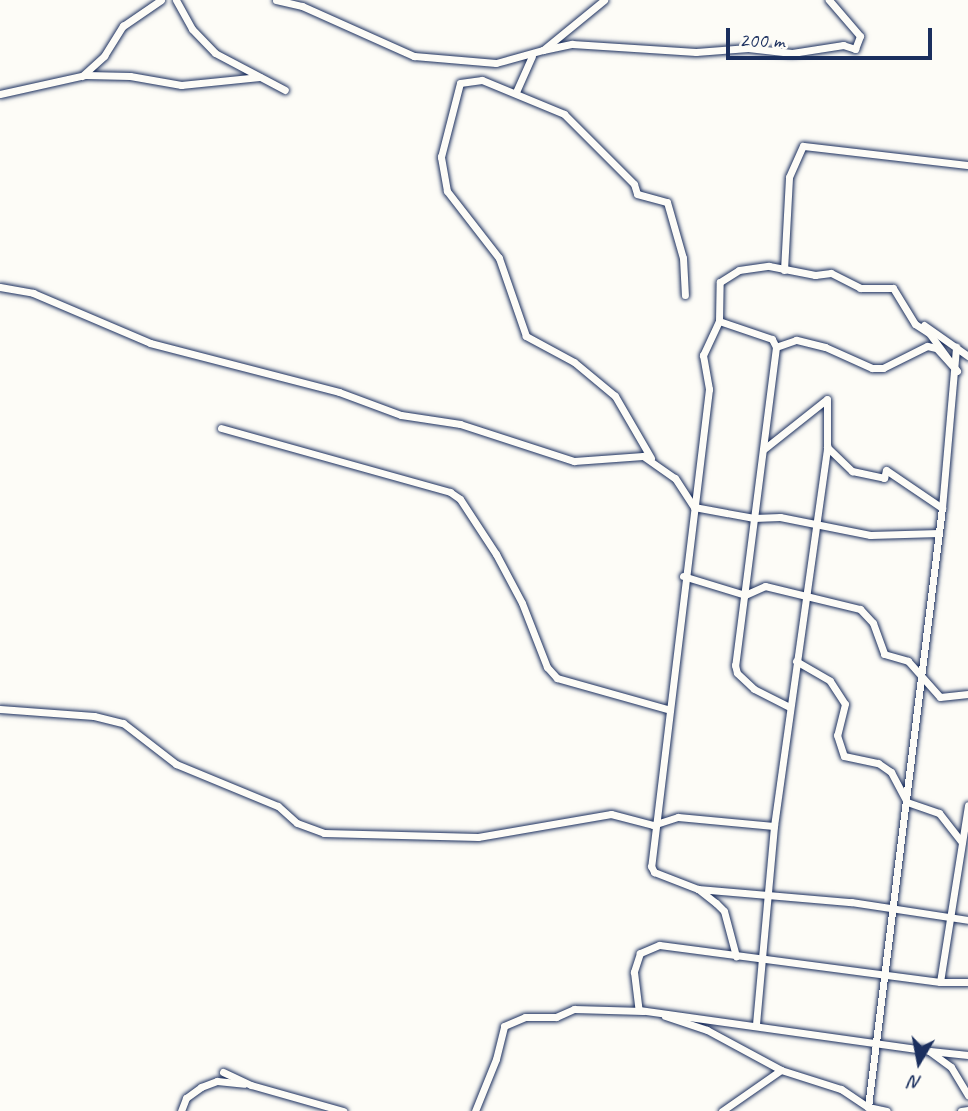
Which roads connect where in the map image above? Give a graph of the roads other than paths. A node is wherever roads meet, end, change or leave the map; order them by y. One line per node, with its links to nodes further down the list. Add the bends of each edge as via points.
1 (161, 0): 8 (street, via 122,26 103,56)
2 (176, 0): 9 (street, via 203,43)
3 (276, 0): 7 (street, via 302,6 414,56 496,63)
4 (604, 0): 6 (street)
5 (829, 0): 6 (street, via 860,36 855,48 696,52 572,44)
6 (543, 50): 7 (street)
7 (531, 56): 11 (street)
8 (81, 77): 9 (street, via 130,76 181,85); 12 (street)
9 (260, 77): 10 (street)
10 (285, 90)
11 (516, 92): 16 (street, via 564,114 634,184 637,194 667,202 683,258); 26 (street, via 482,80 460,83 441,157 447,191 499,258 526,336 574,362 615,396)
12 (0, 94)
13 (968, 165): 14 (street, via 803,146 789,177)
14 (784, 270): 17 (street, via 831,273 860,288 893,288); 18 (street, via 769,266 725,276 717,299)
15 (2, 288): 26 (street, via 33,293 150,343 339,392 401,415 460,424 574,461 632,456)
16 (685, 295)
17 (911, 318): 20 (street); 22 (street)
18 (719, 320): 19 (street, via 772,339); 27 (street, via 704,355 709,389)
19 (776, 347): 22 (street, via 796,340 883,368 926,346 936,348); 25 (street)
20 (956, 347): 21 (street); 22 (street)
21 (968, 356)
22 (957, 371): 28 (street)
23 (221, 428): 40 (street, via 450,492 460,499 496,554 522,603 547,667 557,678)
24 (827, 447): 25 (street, via 827,399); 28 (street, via 852,471 884,478 886,470); 30 (street)
25 (764, 450): 29 (street)
26 (653, 461): 27 (street, via 685,489)
27 (694, 507): 29 (street); 32 (street)
28 (942, 508): 31 (street)
29 (754, 517): 30 (street, via 780,517); 33 (street)
30 (817, 526): 31 (street, via 899,537); 34 (street)
31 (939, 533): 36 (street)
32 (683, 576): 33 (street); 40 (street)
33 (744, 594): 34 (street, via 765,586); 38 (street, via 737,673)
34 (808, 595): 35 (street); 36 (street, via 860,609 873,624 884,654 908,661)
35 (796, 661): 38 (street); 41 (street, via 830,681 845,704 837,735 844,756 878,762 891,772)
36 (923, 673): 37 (street, via 940,697); 41 (street)
37 (968, 694)
38 (789, 708): 44 (street)
39 (0, 709): 43 (street, via 94,716 124,723 176,764 278,806 298,823 324,833 478,837 611,814)
40 (667, 709): 43 (street)
41 (907, 802): 45 (street, via 939,813); 48 (street)
42 (968, 805): 45 (street)
43 (653, 825): 44 (street, via 678,817); 46 (street, via 652,870)
44 (774, 826): 47 (street)
45 (962, 842): 49 (street)
46 (698, 889): 47 (street); 51 (street, via 724,911)
47 (768, 893): 48 (street); 52 (street)
48 (893, 907): 49 (street); 53 (street)
49 (950, 916): 50 (street); 54 (street)
50 (968, 920)
51 (736, 956): 52 (street); 56 (street, via 672,946 648,948 640,953 634,972)
52 (763, 958): 53 (street); 57 (street)
53 (884, 975): 54 (street); 58 (street)
54 (940, 982): 55 (street)
55 (968, 982)
56 (639, 1010): 57 (street); 61 (street, via 707,1030); 69 (street, via 574,1009 556,1017 525,1017 503,1026 496,1059)
57 (756, 1024): 58 (street)
58 (876, 1041): 59 (street); 65 (street)
59 (929, 1051): 60 (street); 64 (street, via 951,1067)
60 (968, 1055)
61 (781, 1070): 65 (street, via 841,1089); 70 (street)
62 (223, 1072): 63 (street)
63 (251, 1085): 67 (street, via 217,1081 187,1098); 68 (street)
64 (968, 1095)
65 (868, 1107): 71 (street)
66 (968, 1110): 72 (street)
67 (181, 1111)
68 (343, 1111)
69 (475, 1111)
70 (722, 1111)
71 (887, 1111)
72 (961, 1111)

